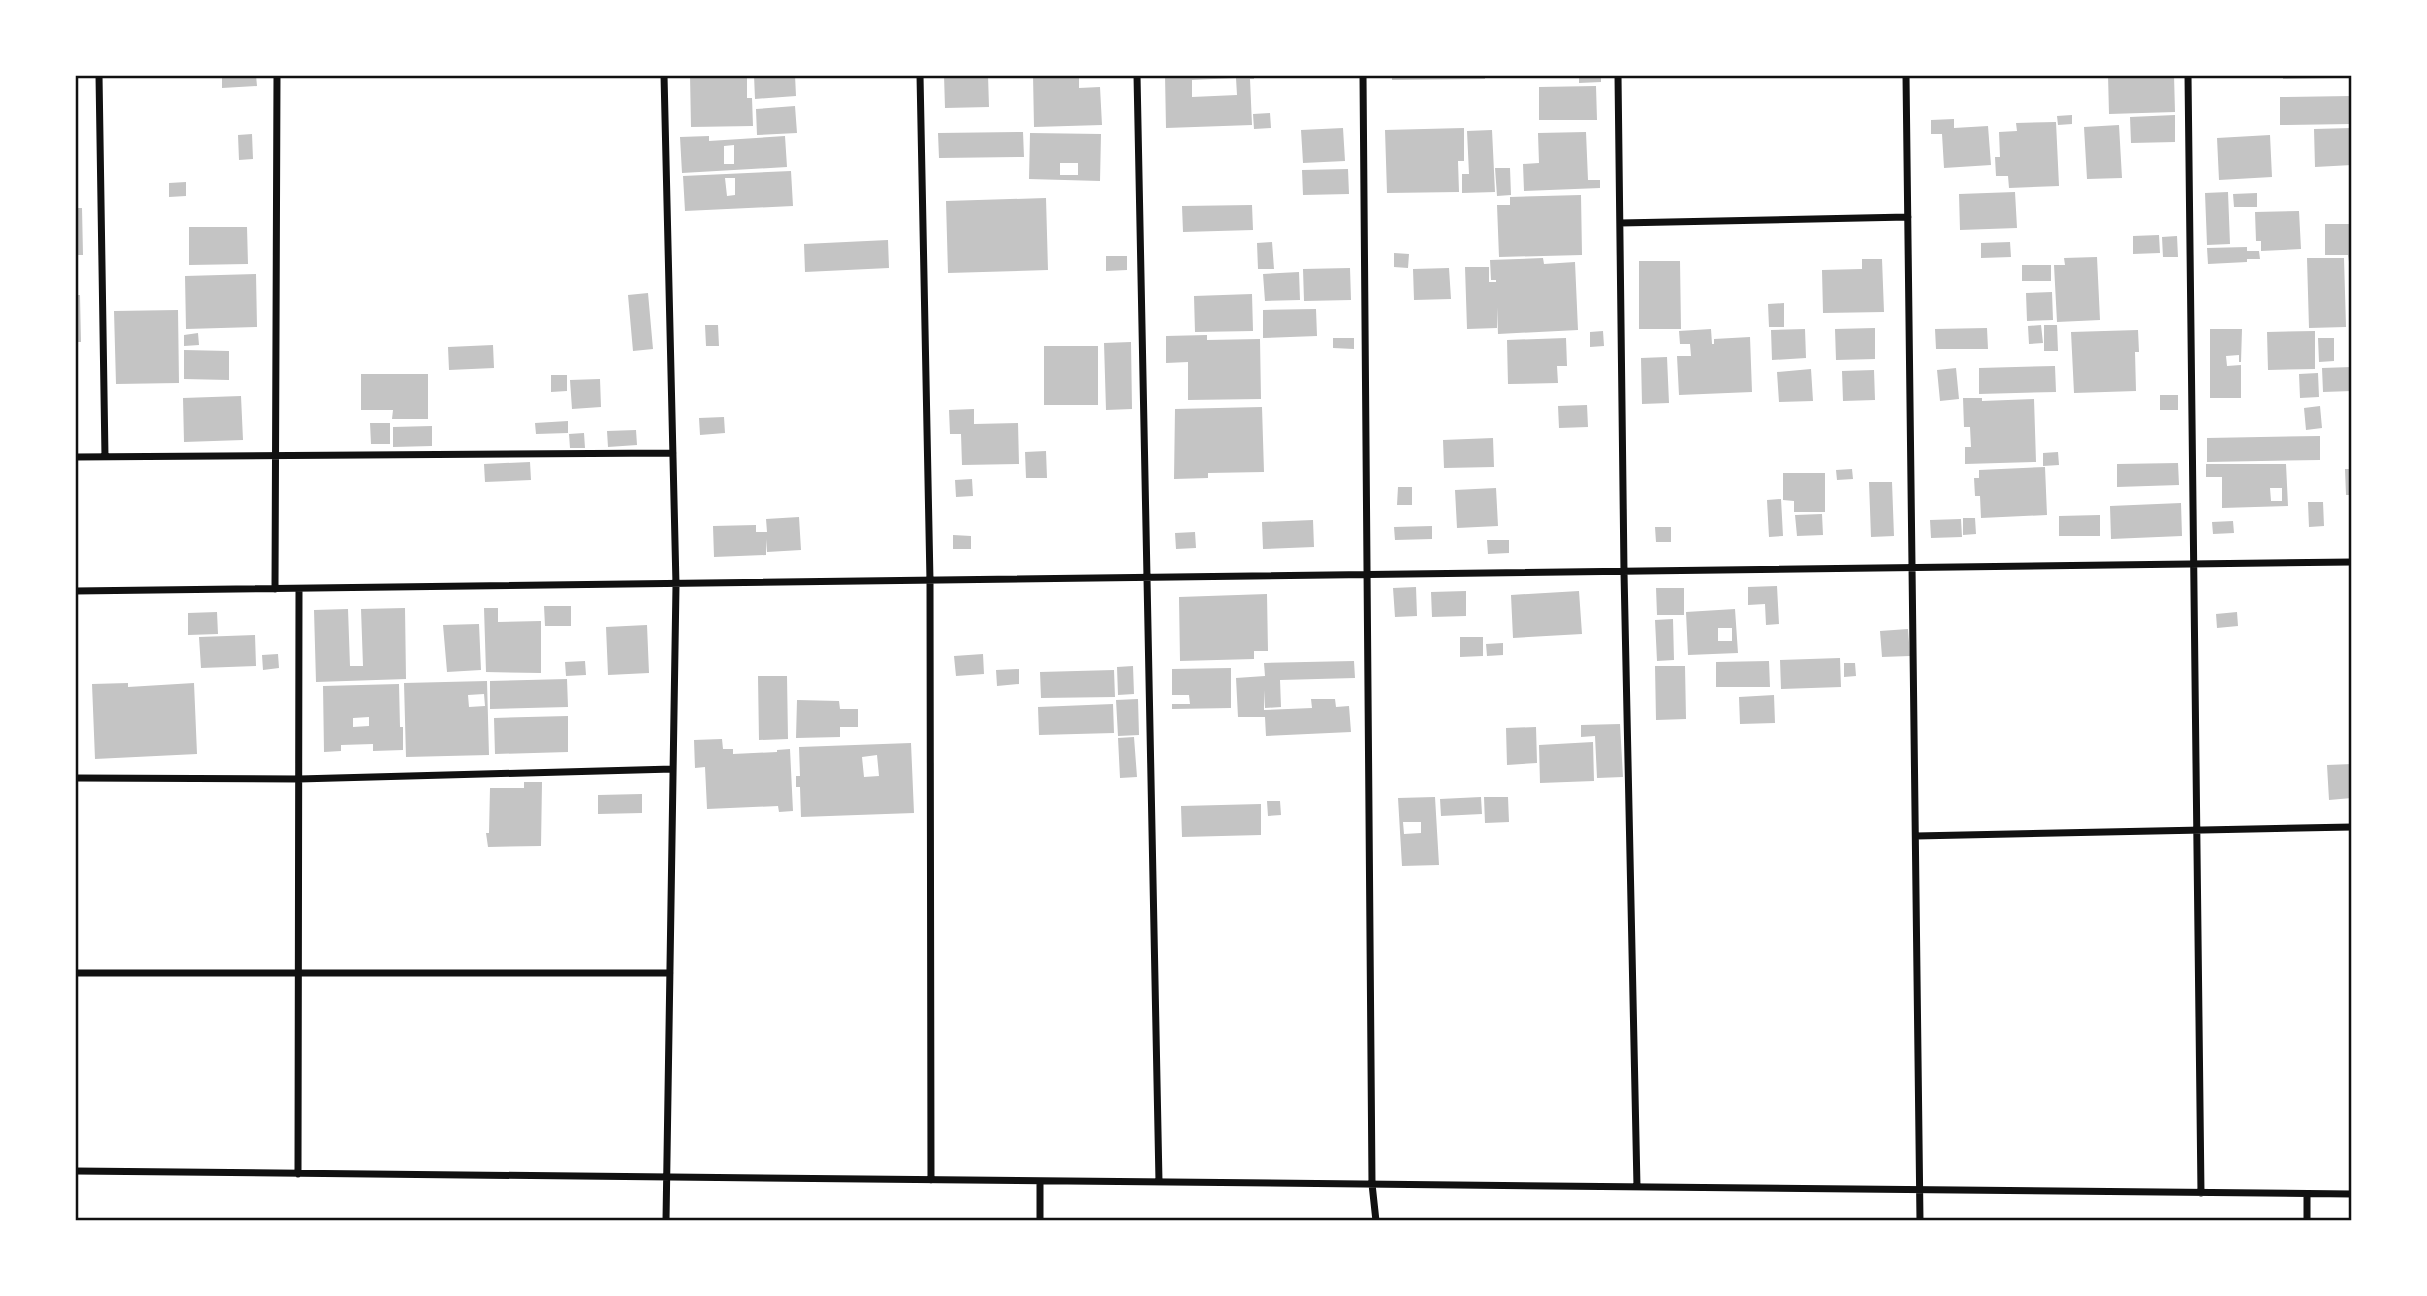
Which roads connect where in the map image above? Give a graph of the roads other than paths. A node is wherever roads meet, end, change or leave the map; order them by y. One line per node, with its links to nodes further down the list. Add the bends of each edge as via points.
1 (99, 75): 15 (street)
2 (277, 75): 13 (street)
3 (664, 75): 12 (street)
4 (920, 75): 22 (street)
5 (1137, 75): 21 (street)
6 (1363, 75): 20 (street)
7 (1618, 75): 11 (street)
8 (1906, 75): 10 (street)
9 (2188, 75): 17 (street)
10 (1908, 216): 11 (street); 18 (street)
11 (1620, 223): 19 (street)
12 (673, 453): 13 (street); 23 (street)
13 (275, 455): 15 (street); 24 (street)
14 (75, 457): 15 (street)
15 (104, 457)
16 (2352, 562): 17 (street)
17 (2194, 564): 18 (street); 31 (street)
18 (1912, 568): 19 (street); 32 (street)
19 (1624, 572): 20 (street); 43 (street)
20 (1366, 575): 21 (street); 42 (street)
21 (1147, 578): 22 (street); 41 (street)
22 (930, 581): 23 (street); 39 (street)
23 (676, 584): 25 (street); 27 (street)
24 (275, 589): 25 (street); 26 (street)
25 (299, 589): 29 (street)
26 (75, 591)
27 (673, 769): 29 (street); 35 (street)
28 (75, 778): 29 (street)
29 (299, 779): 34 (street)
30 (2352, 827): 31 (street)
31 (2196, 831): 32 (street); 45 (street)
32 (1916, 836): 44 (street)
33 (75, 973): 34 (street)
34 (298, 973): 35 (street); 37 (street)
35 (670, 973): 38 (street)
36 (75, 1171): 37 (street)
37 (298, 1174): 38 (street)
38 (667, 1178): 39 (street); 48 (street)
39 (931, 1180): 40 (street)
40 (1040, 1181): 41 (street); 49 (street)
41 (1159, 1182): 42 (street)
42 (1372, 1185): 43 (street); 50 (street)
43 (1637, 1187): 44 (street)
44 (1920, 1190): 45 (street); 51 (street)
45 (2201, 1193): 46 (street)
46 (2306, 1194): 47 (street); 52 (street)
47 (2352, 1194)
48 (666, 1221)
49 (1040, 1221)
50 (1376, 1221)
51 (1920, 1221)
52 (2307, 1221)

